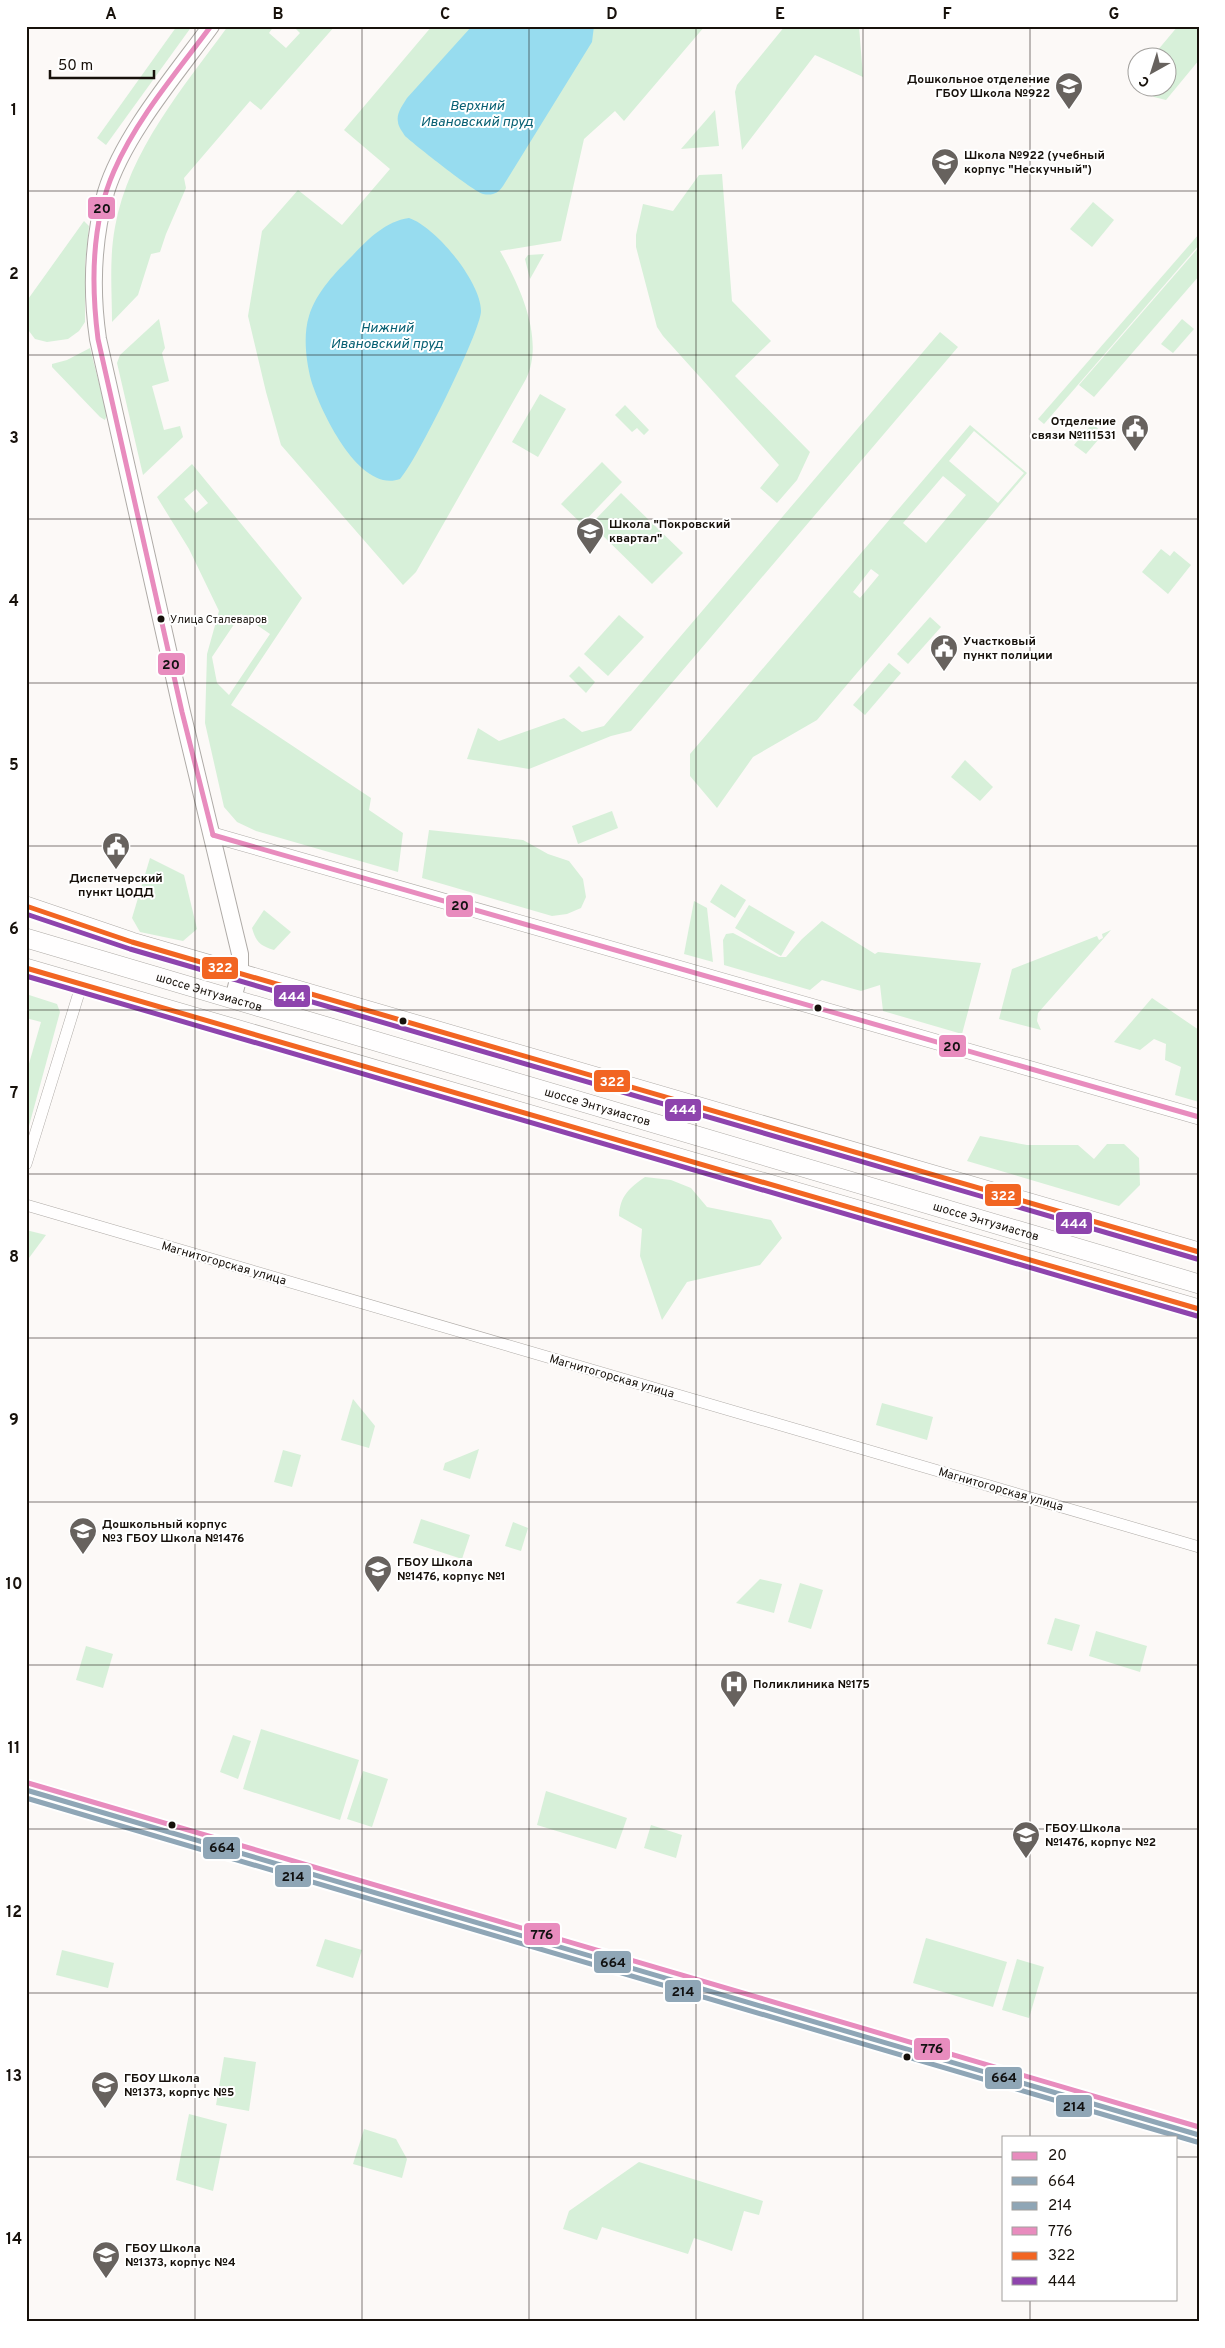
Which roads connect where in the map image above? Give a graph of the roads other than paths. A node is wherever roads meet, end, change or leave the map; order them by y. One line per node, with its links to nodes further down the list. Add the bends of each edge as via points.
1 (211, 26): 2 (main road, via 137,130 115,171 100,219 94,296 98,339)
2 (213, 835): 6 (main road, via 240,954); 9 (street)
3 (26, 906): 6 (main road, via 132,942)
4 (26, 938): 8 (main road, шоссе Энтузиастов)
5 (26, 968): 7 (main road)
6 (240, 972): 8 (main road); 12 (main road)
7 (82, 983): 10 (street); 14 (main road)
8 (233, 999): 13 (main road, шоссе Энтузиастов)
9 (1199, 1117)
10 (26, 1164)
11 (26, 1205): 15 (street, Магнитогорская улица)
12 (1199, 1252)
13 (1199, 1284)
14 (1199, 1309)
15 (1199, 1547)
16 (26, 1790): 17 (street)
17 (1199, 2135)

